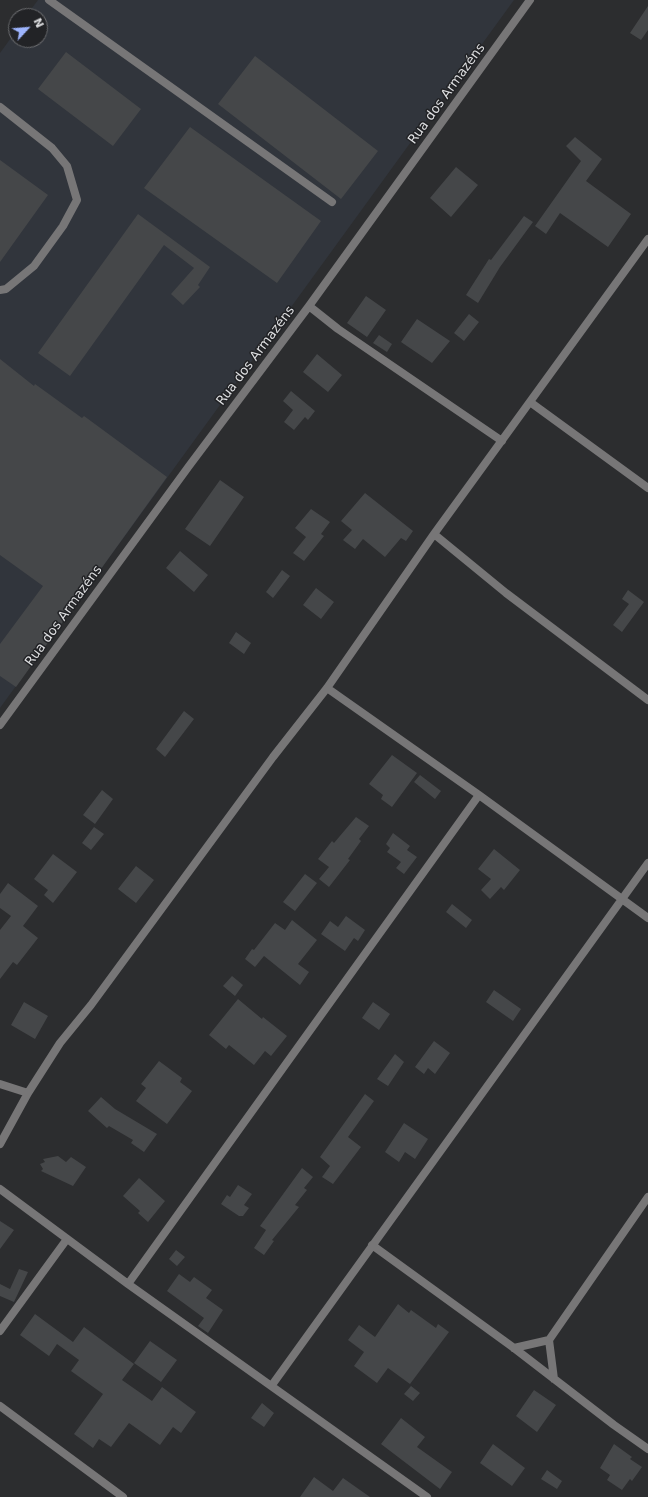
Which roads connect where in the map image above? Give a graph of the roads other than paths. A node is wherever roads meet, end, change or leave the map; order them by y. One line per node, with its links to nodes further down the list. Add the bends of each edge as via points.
1 (49, 0): 4 (street)
2 (530, 0): 7 (street, Rua dos Armazéns)
3 (0, 107): 6 (street, via 52,148 67,166 77,200 63,226 34,266 6,289)
4 (332, 202)
5 (648, 239): 8 (street)
6 (0, 290)
7 (309, 306): 9 (street, via 338,329); 14 (street, Rua dos Armazéns, via 184,472)
8 (530, 402): 9 (street); 10 (street)
9 (502, 441): 11 (street)
10 (648, 488)
11 (434, 534): 12 (street); 13 (street, via 491,581)
12 (327, 688): 15 (street); 20 (street, via 272,757 91,1006 60,1043)
13 (648, 700)
14 (0, 725)
15 (479, 795): 17 (street); 26 (street)
16 (648, 863): 17 (street)
17 (622, 899): 18 (street); 25 (street)
18 (648, 918)
19 (0, 1084): 20 (street)
20 (28, 1093): 21 (street)
21 (0, 1144)
22 (0, 1189): 24 (street)
23 (648, 1197): 28 (street)
24 (67, 1239): 26 (street); 27 (street)
25 (372, 1245): 29 (street); 31 (street)
26 (128, 1284): 31 (street)
27 (0, 1330)
28 (549, 1340): 29 (street); 30 (street)
29 (514, 1348): 30 (street)
30 (554, 1379): 33 (street)
31 (272, 1385): 35 (street)
32 (0, 1406): 34 (street)
33 (648, 1449)
34 (122, 1497)
35 (427, 1497)

